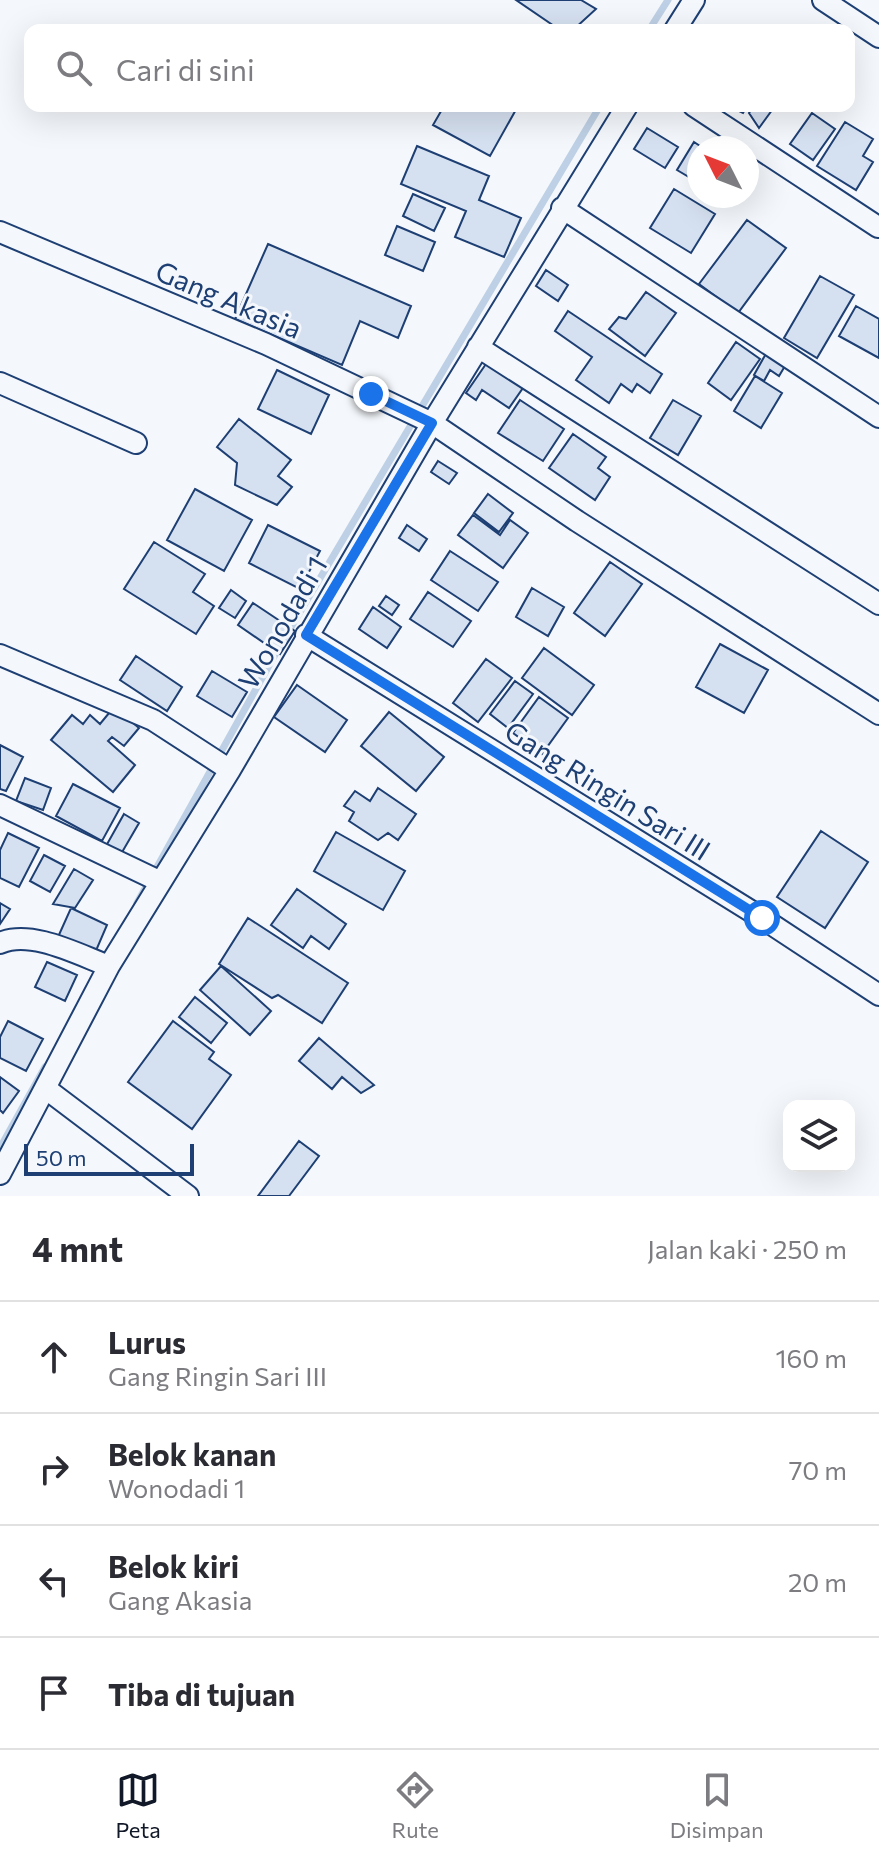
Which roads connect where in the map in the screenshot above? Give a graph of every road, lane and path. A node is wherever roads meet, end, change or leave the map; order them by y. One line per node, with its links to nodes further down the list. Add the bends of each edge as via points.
1 (694, 0): 3 (street)
2 (823, 0): 4 (street)
3 (679, 24)
4 (879, 37)
5 (623, 112): 7 (street, Wonodadi 1)
6 (703, 112): 8 (street)
7 (562, 208): 10 (street, Wonodadi 1); 12 (street)
8 (878, 227)
9 (0, 232): 13 (street, Gang Akasia, via 266,344)
10 (478, 347): 13 (street, Wonodadi 1); 15 (street)
11 (0, 383): 14 (street)
12 (879, 417)
13 (431, 423): 16 (street, Wonodadi 1); 18 (street, Gang Akasia)
14 (136, 443)
15 (879, 604)
16 (306, 635): 19 (street, Wonodadi 1); 24 (street, Gang Ringin Sari III)
17 (0, 655): 19 (street, via 153,720)
18 (879, 714)
19 (220, 763): 21 (street, Wonodadi 1)
20 (0, 805): 21 (street)
21 (159, 881): 23 (street, Wonodadi 1)
22 (0, 943): 23 (street, via 19,939)
23 (109, 966): 25 (street, Wonodadi 1)
24 (879, 995)
25 (45, 1088): 26 (street, Wonodadi 1); 27 (street)
26 (0, 1174)
27 (188, 1196)

